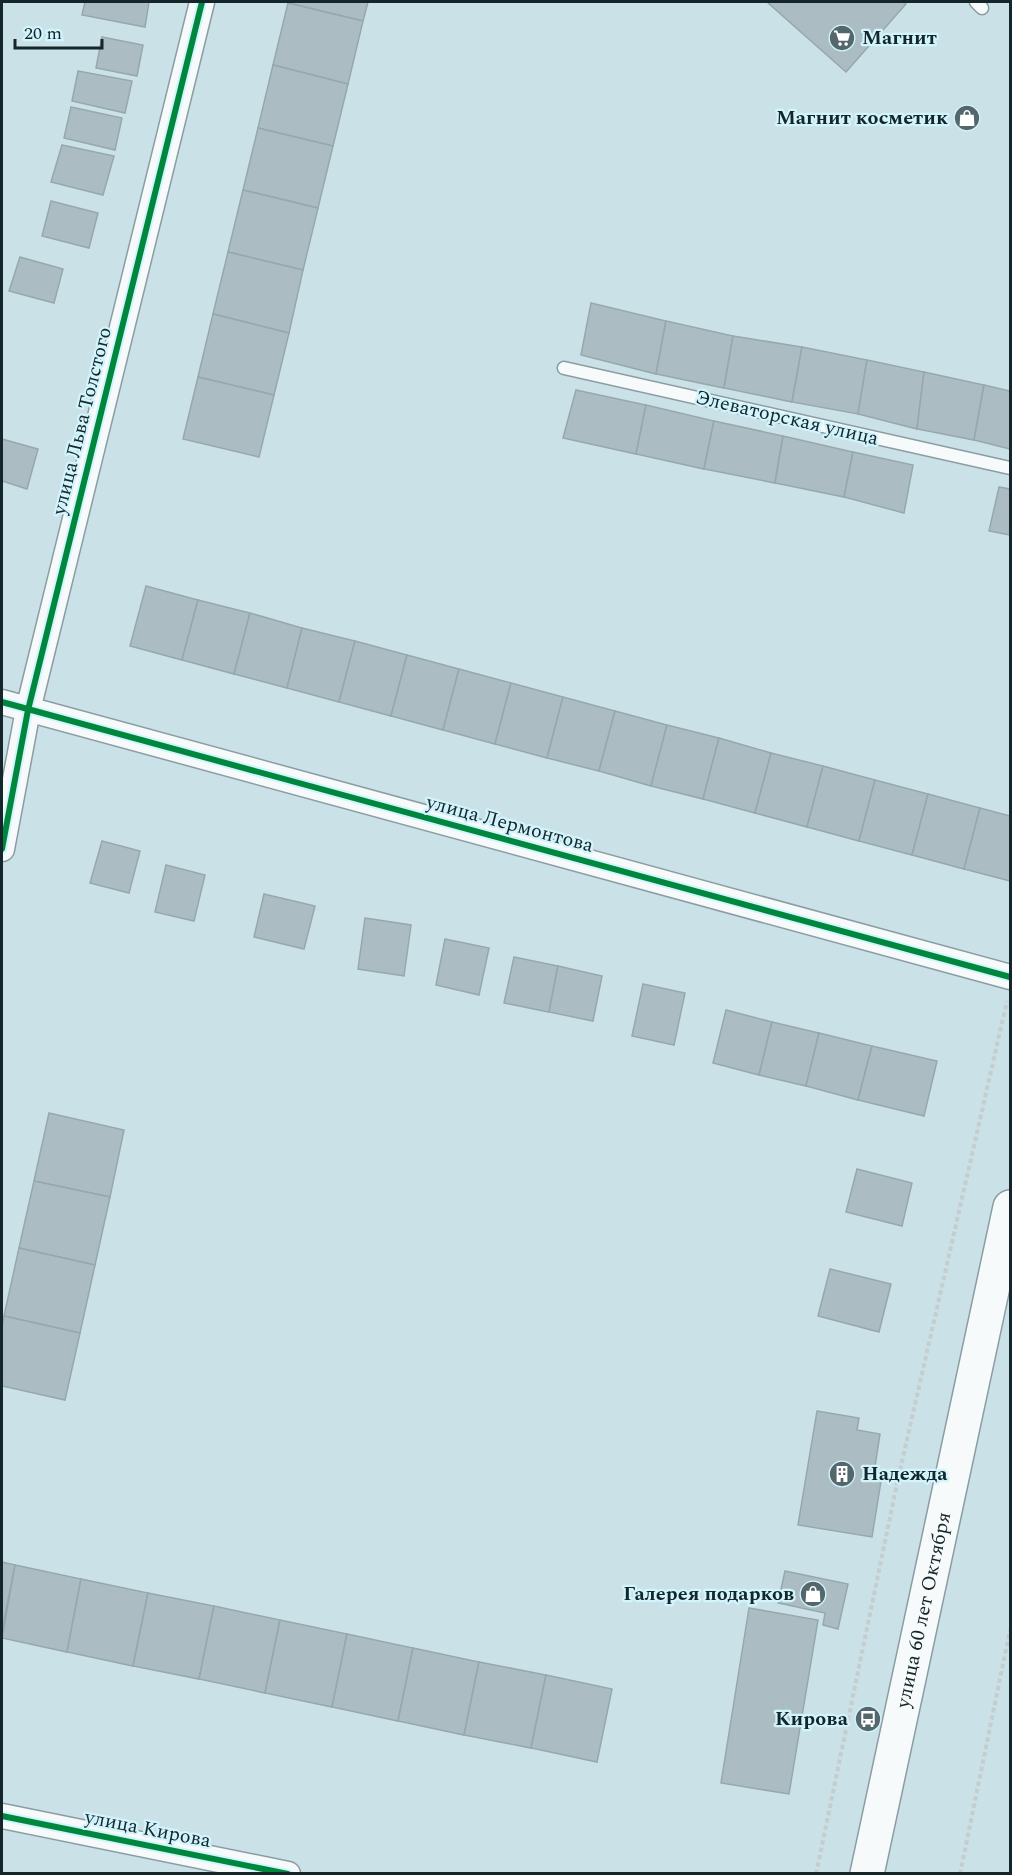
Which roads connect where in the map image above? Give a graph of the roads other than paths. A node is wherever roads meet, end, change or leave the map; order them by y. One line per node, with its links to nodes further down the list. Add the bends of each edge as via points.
1 (202, 2): 5 (street, улица Льва Толстого)
2 (564, 368): 3 (lane, Элеваторская улица)
3 (1011, 468)
4 (2, 702): 5 (street, улица Лермонтова)
5 (28, 710): 6 (street, улица Льва Толстого); 7 (street, улица Лермонтова)
6 (2, 849)
7 (1009, 986)
8 (1011, 1207): 11 (main road, улица 60 лет Октября)
9 (2, 1816): 10 (street, улица Кирова)
10 (288, 1874)
11 (867, 1874)

